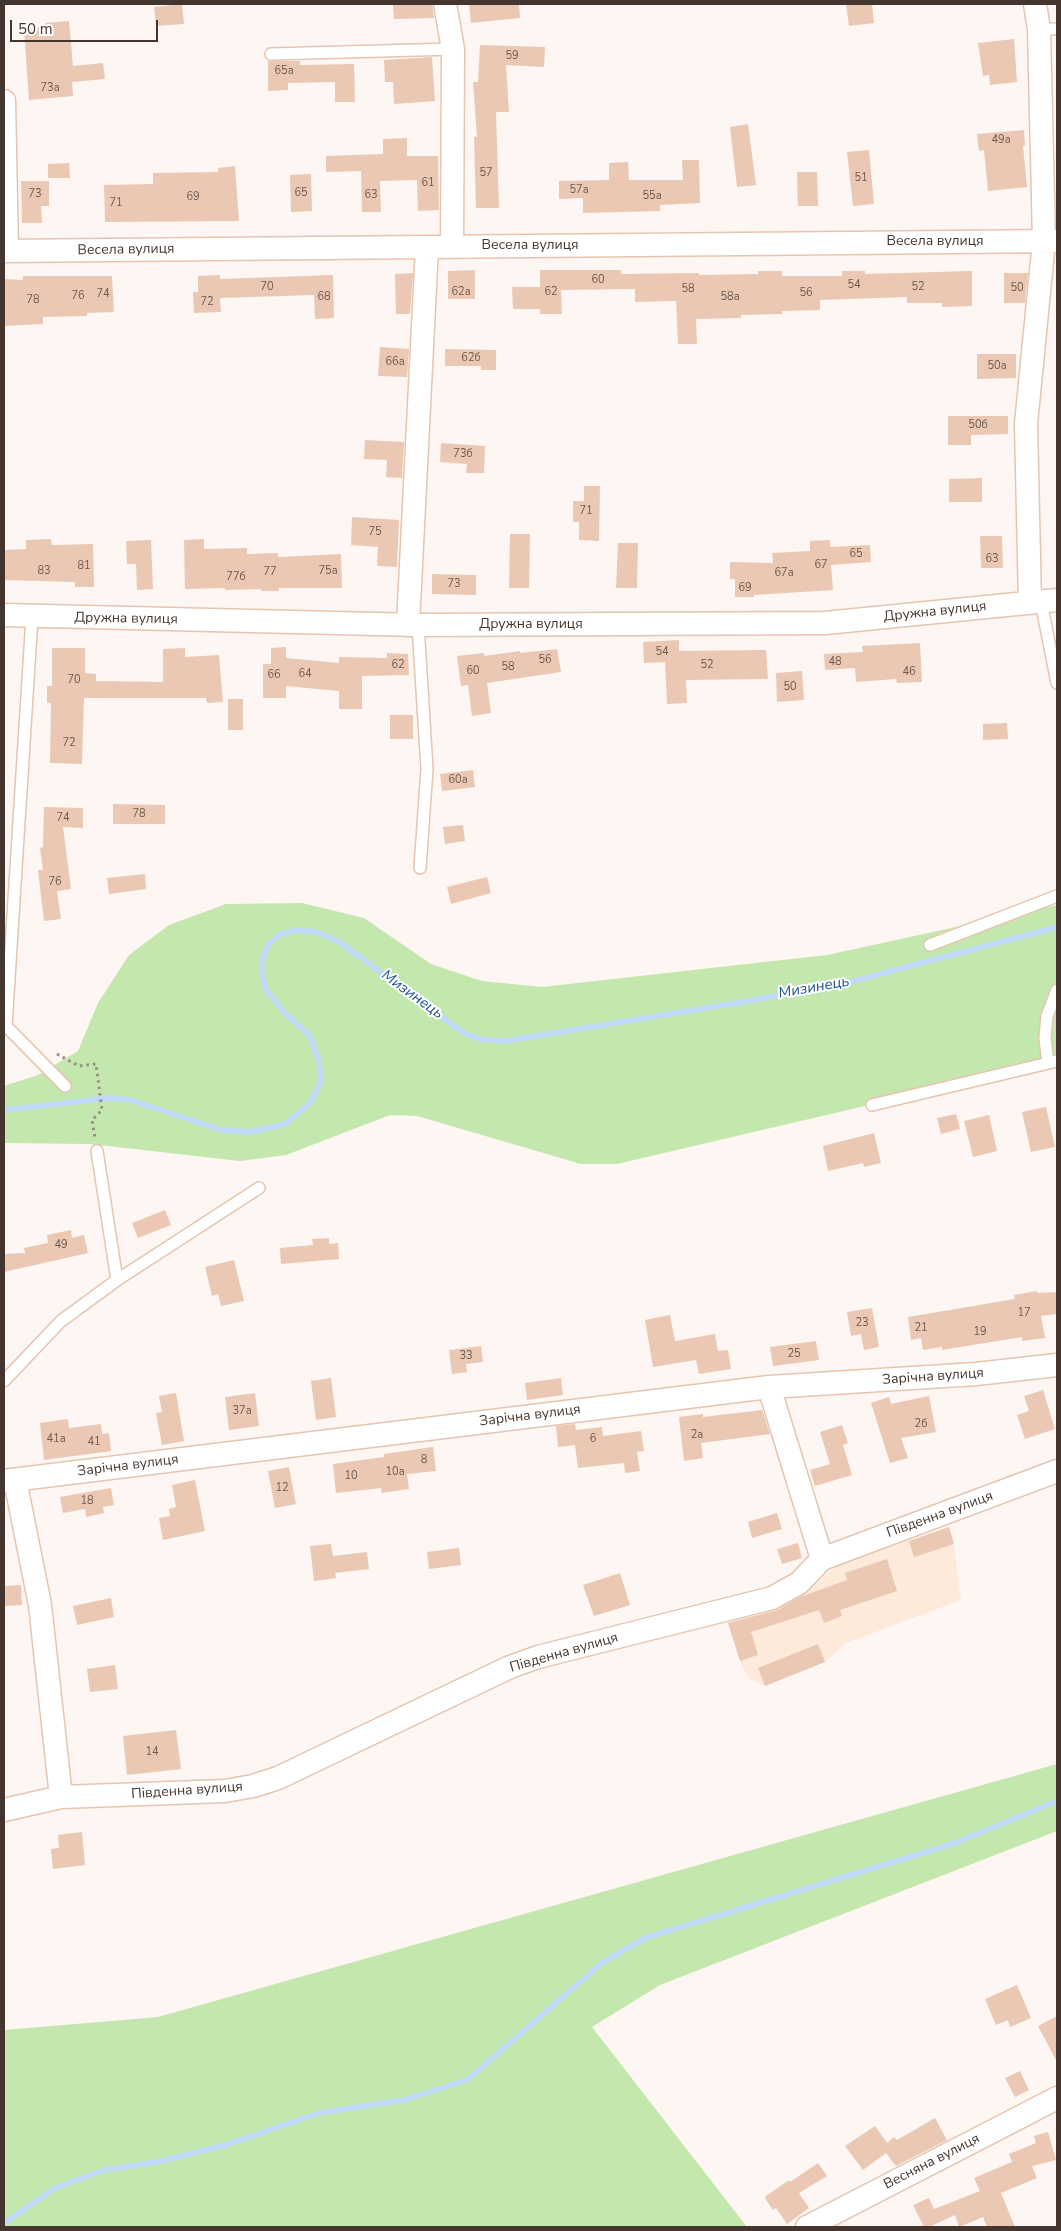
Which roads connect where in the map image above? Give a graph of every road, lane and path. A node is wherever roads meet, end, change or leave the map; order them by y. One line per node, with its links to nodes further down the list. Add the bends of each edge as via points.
1 (445, 4): 4 (street)
2 (1035, 4): 3 (street)
3 (1048, 29): 7 (street)
4 (453, 49): 5 (lane); 8 (street)
5 (271, 54)
6 (4, 101): 10 (street)
7 (1051, 241): 8 (street, Весела вулиця); 11 (street, via 1026,424)
8 (452, 246): 9 (street, Весела вулиця)
9 (427, 247): 10 (street, Весела вулиця); 14 (street)
10 (6, 251)
11 (1043, 601): 14 (street, Дружна вулиця, via 825,623); 15 (lane)
12 (4, 615): 13 (street, Дружна вулиця)
13 (32, 618): 14 (street, Дружна вулиця); 22 (lane, via 6,1026)
14 (413, 625): 16 (lane, via 427,769)
15 (1057, 683)
16 (420, 868)
17 (1057, 896): 18 (lane)
18 (930, 945)
19 (1057, 990): 20 (lane, via 1047,1016 1045,1038)
20 (1053, 1062): 23 (lane)
21 (79, 1066): 24 (path, via 96,1064 102,1110)
22 (65, 1086)
23 (872, 1104)
24 (92, 1120)
25 (97, 1151): 27 (lane)
26 (259, 1188): 27 (lane)
27 (117, 1280): 29 (lane, via 61,1321)
28 (1057, 1365): 30 (street, Зарічна вулиця, via 976,1374)
29 (4, 1381)
30 (769, 1387): 32 (street, Зарічна вулиця); 33 (street)
31 (1057, 1471): 33 (street, Південна вулиця)
32 (9, 1481): 34 (street, via 40,1605)
33 (822, 1559): 34 (street, Південна вулиця, via 799,1583 772,1598 538,1657 510,1667 278,1778 253,1786 225,1791)
34 (61, 1796): 35 (street, Південна вулиця)
35 (4, 1810)
36 (1057, 2098): 37 (street, Весняна вулиця)
37 (808, 2227)

